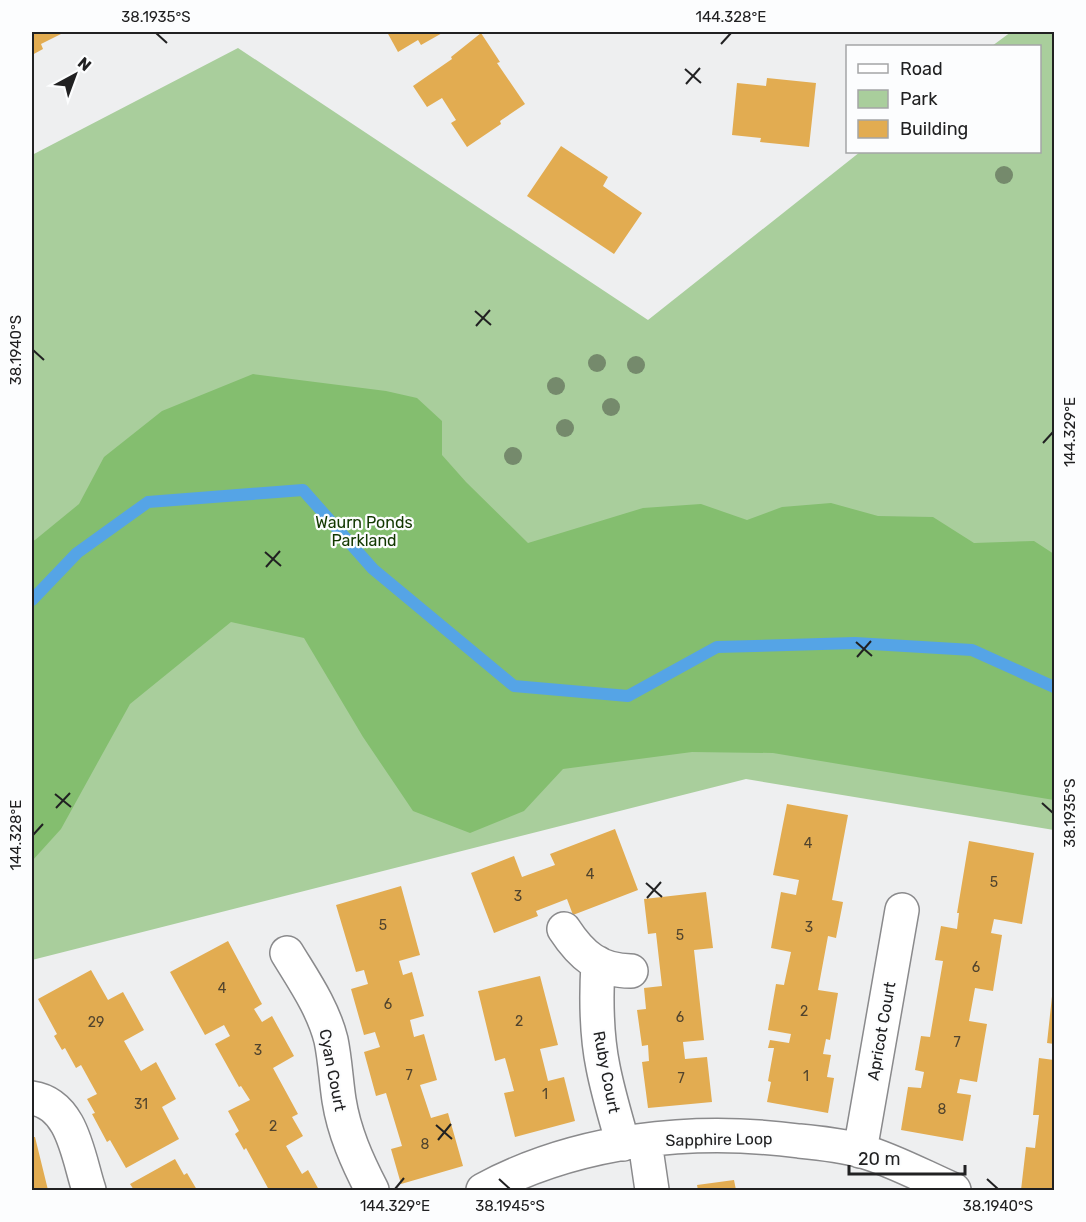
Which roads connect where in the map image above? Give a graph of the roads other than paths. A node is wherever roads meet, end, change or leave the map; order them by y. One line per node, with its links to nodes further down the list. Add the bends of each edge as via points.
1 (902, 910): 8 (street, Apricot Court)
2 (564, 929): 4 (street)
3 (287, 953): 10 (street, Cyan Court, via 310,990 328,1031 348,1139)
4 (598, 963): 5 (street); 7 (street, Ruby Court, via 603,1068)
5 (631, 971)
6 (32, 1098): 9 (street, via 47,1102 66,1119)
7 (634, 1143): 8 (street, Sapphire Loop, via 704,1136 760,1136); 11 (street, Sapphire Loop, via 592,1149 538,1165); 12 (street, Ruby Court)
8 (860, 1151): 13 (street, Sapphire Loop)
9 (89, 1191)
10 (372, 1191)
11 (483, 1191)
12 (652, 1191)
13 (954, 1191)

